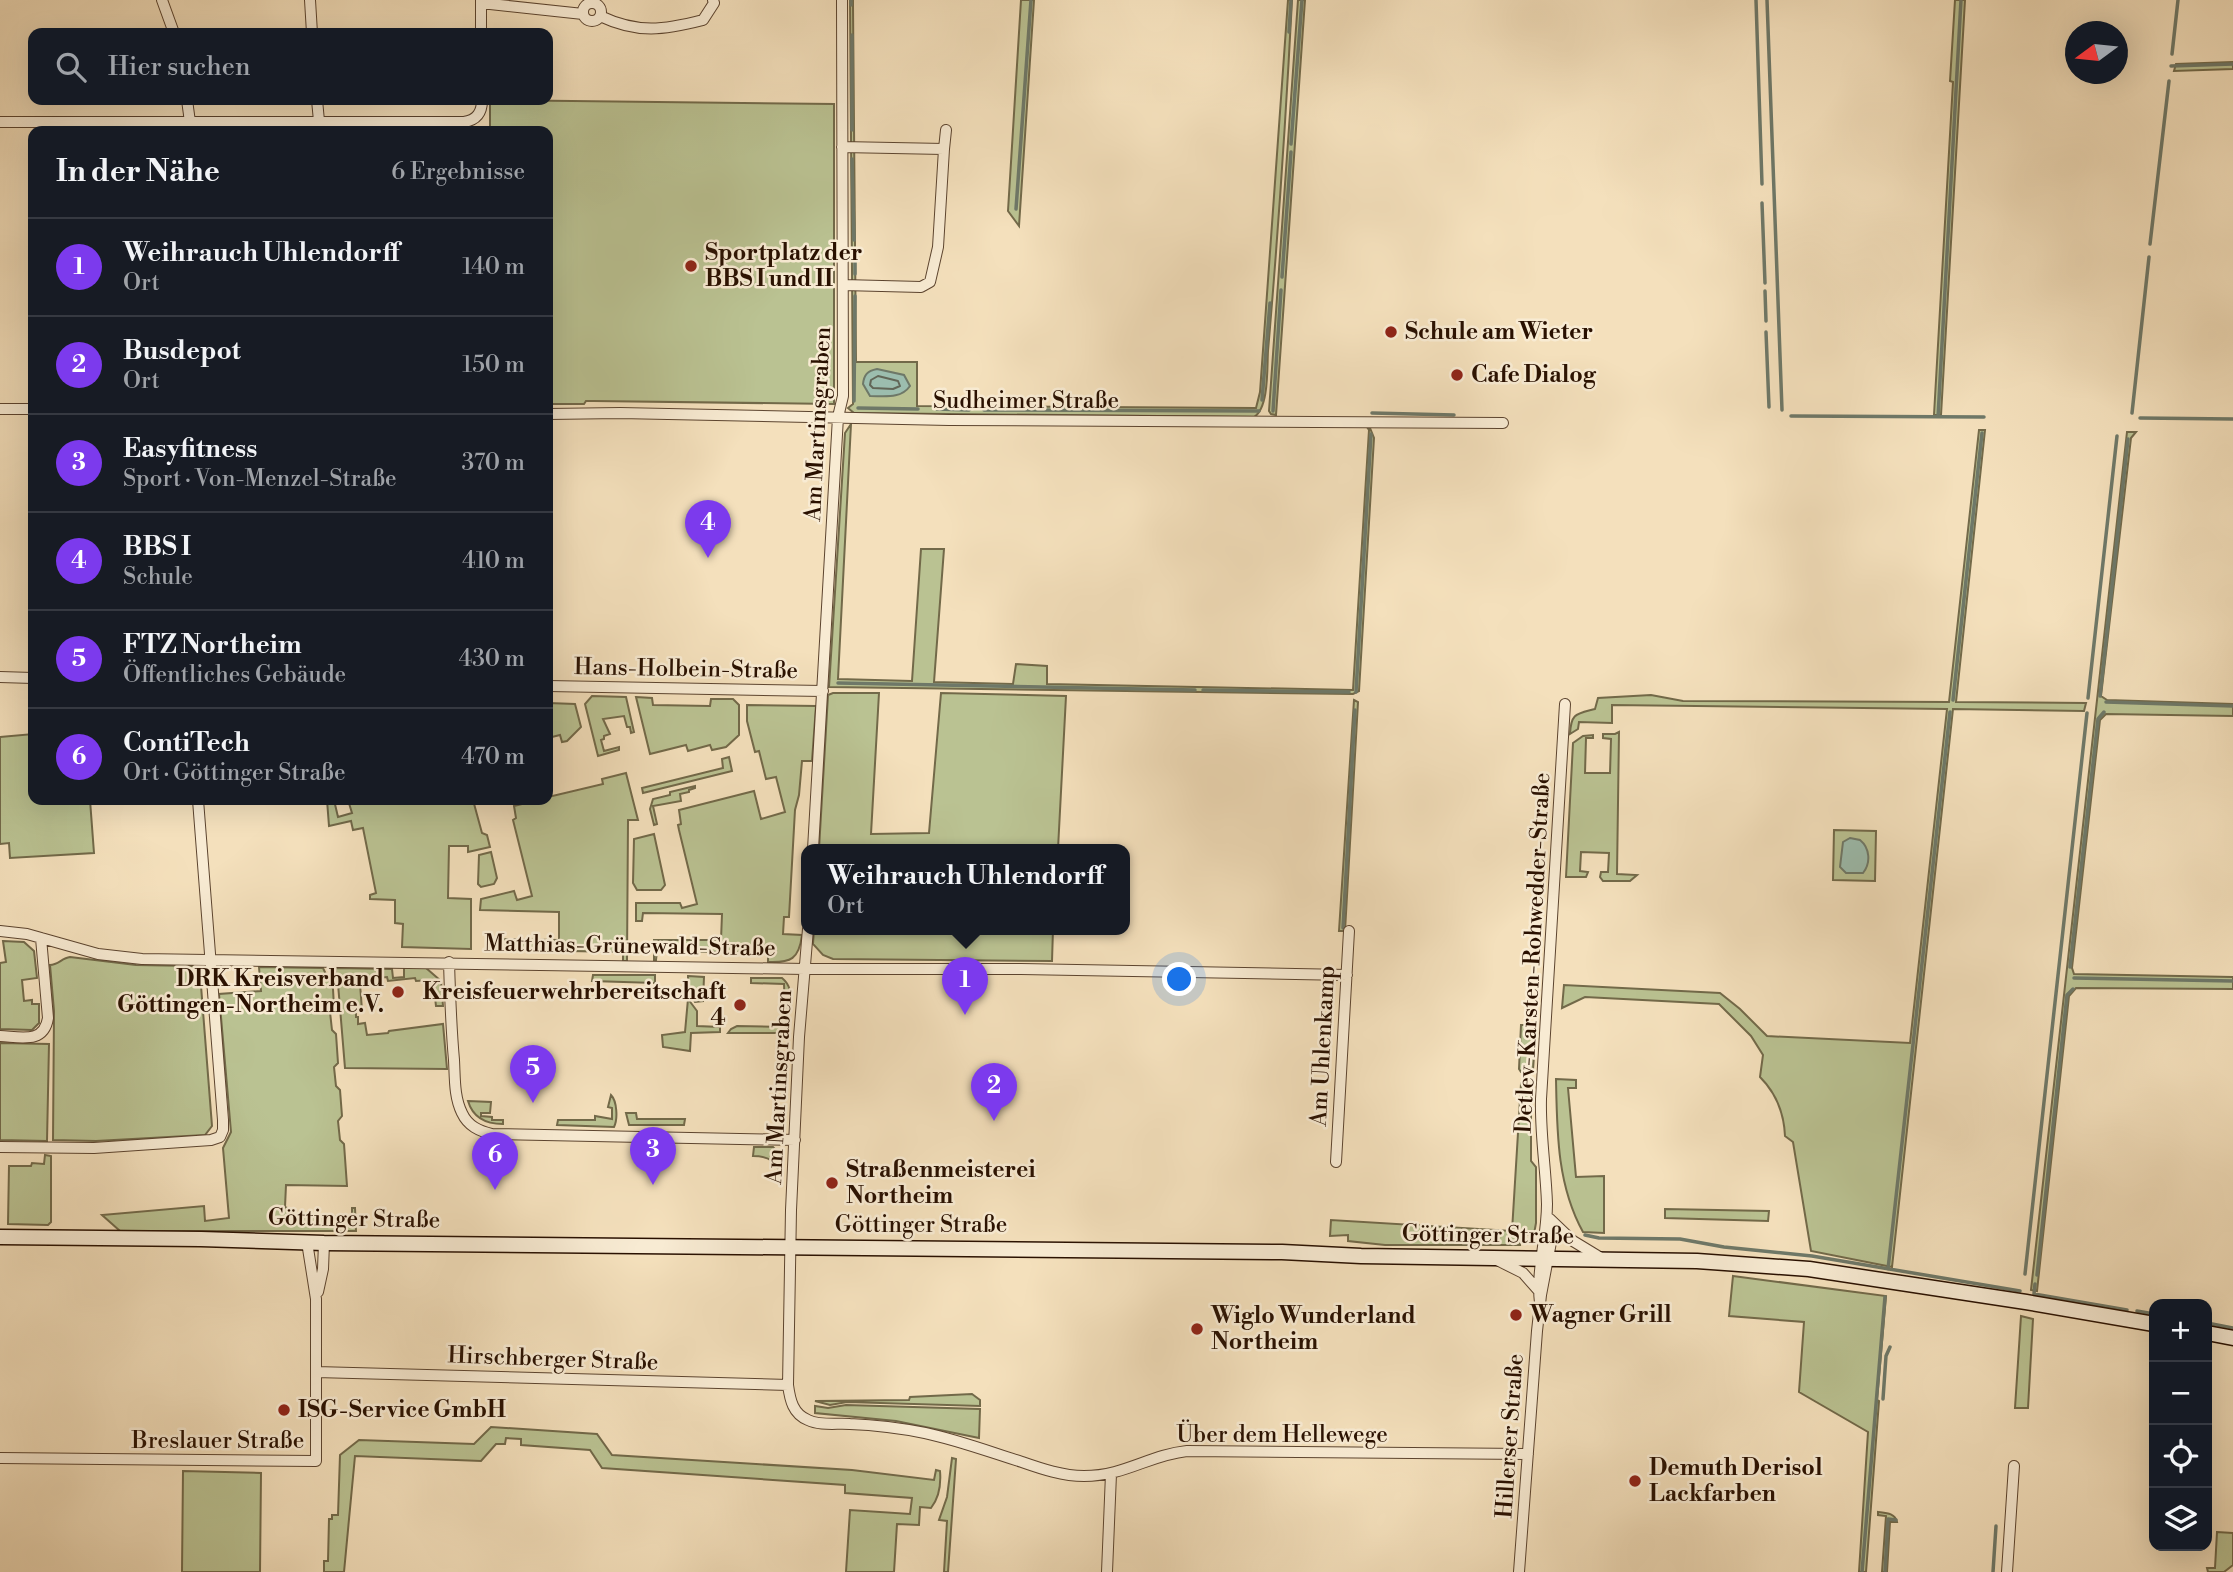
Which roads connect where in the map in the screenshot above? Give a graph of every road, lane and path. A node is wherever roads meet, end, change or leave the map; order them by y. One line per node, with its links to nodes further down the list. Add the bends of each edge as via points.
1 (162, 0): 9 (street)
2 (310, 0): 10 (street)
3 (713, 0): 8 (street, via 703,20 669,29 620,25)
4 (842, 0): 19 (street, Am Martinsgraben)
5 (592, 1): 7 (street); 8 (street, via 600,7)
6 (481, 2): 7 (street); 11 (street)
7 (583, 14): 8 (street, via 591,21)
8 (600, 16)
9 (172, 28)
10 (312, 28)
11 (481, 28)
12 (188, 105): 17 (street)
13 (317, 105): 15 (street)
14 (481, 105): 15 (street, via 478,115 464,122)
15 (319, 121): 17 (street)
16 (0, 122): 17 (street)
17 (190, 122)
18 (946, 130): 20 (street)
19 (842, 147): 20 (street); 21 (street, Am Martinsgraben)
20 (944, 149): 21 (street, via 938,247 930,282 921,287)
21 (843, 285): 25 (street, Am Martinsgraben, via 843,396)
22 (0, 409): 23 (street)
23 (28, 410)
24 (553, 414): 25 (street, Sudheimer Straße)
25 (838, 417): 26 (street, Sudheimer Straße); 30 (street, Am Martinsgraben)
26 (1503, 423)
27 (0, 677): 28 (street)
28 (28, 678)
29 (553, 686): 30 (street, Hans-Holbein-Straße)
30 (823, 691): 33 (street, Am Martinsgraben)
31 (1565, 704): 46 (street, Detlev-Karsten-Rohwedder-Straße, via 1541,1099)
32 (198, 805): 38 (street)
33 (813, 844)
34 (0, 931): 37 (street, Matthias-Grünewald-Straße)
35 (1349, 932): 41 (street, Am Uhlenkamp)
36 (808, 935): 40 (street, Am Martinsgraben)
37 (41, 939): 38 (street, Matthias-Grünewald-Straße, via 115,957); 42 (street, via 46,1029 37,1036)
38 (210, 960): 39 (street, Matthias-Grünewald-Straße); 44 (street, via 223,1120 220,1137 94,1149)
39 (449, 962): 40 (street, Matthias-Grünewald-Straße); 43 (street, via 457,1099 470,1125 481,1131 492,1135)
40 (805, 969): 41 (street, Matthias-Grünewald-Straße); 43 (street, Am Martinsgraben)
41 (1347, 975): 45 (street, Am Uhlenkamp)
42 (0, 1037)
43 (794, 1140): 51 (street, Am Martinsgraben)
44 (0, 1147)
45 (1336, 1162)
46 (1546, 1204): 47 (street, Detlev-Karsten-Rohwedder-Straße); 53 (street, Detlev-Karsten-Rohwedder-Straße)
47 (1550, 1219): 53 (street, Detlev-Karsten-Rohwedder-Straße, via 1552,1237); 54 (street)
48 (0, 1237): 49 (main road, Göttinger Straße)
49 (307, 1242): 50 (main road, Göttinger Straße); 56 (street, Breslauer Straße)
50 (324, 1243): 51 (main road, Göttinger Straße); 56 (street, Breslauer Straße)
51 (790, 1248): 52 (main road, Göttinger Straße); 62 (street, Über dem Hellewege)
52 (1493, 1258): 53 (main road, Göttinger Straße); 55 (street, via 1522,1273)
53 (1545, 1258): 54 (main road, Göttinger Straße); 55 (street, Hillerser Straße, via 1538,1273); 57 (street, Hillerser Straße)
54 (1601, 1259): 58 (main road, Göttinger Straße, via 1808,1269)
55 (1538, 1290): 57 (street, Hillerser Straße)
56 (316, 1299): 61 (street, Breslauer Straße)
57 (1540, 1303): 63 (street, Hillerser Straße)
58 (2149, 1323)
59 (2212, 1334): 60 (main road)
60 (2233, 1338)
61 (316, 1372): 62 (street, Hirschberger Straße); 64 (street, Breslauer Straße, via 316,1461)
62 (788, 1385): 66 (street, Über dem Hellewege, via 793,1408 818,1423 925,1433 1063,1474)
63 (1528, 1454): 66 (street, Über dem Hellewege, via 1187,1451); 68 (street, Hillerser Straße)
64 (0, 1458)
65 (2014, 1466): 69 (street)
66 (1111, 1474): 67 (street)
67 (1107, 1572)
68 (1519, 1572)
69 (2007, 1572)

